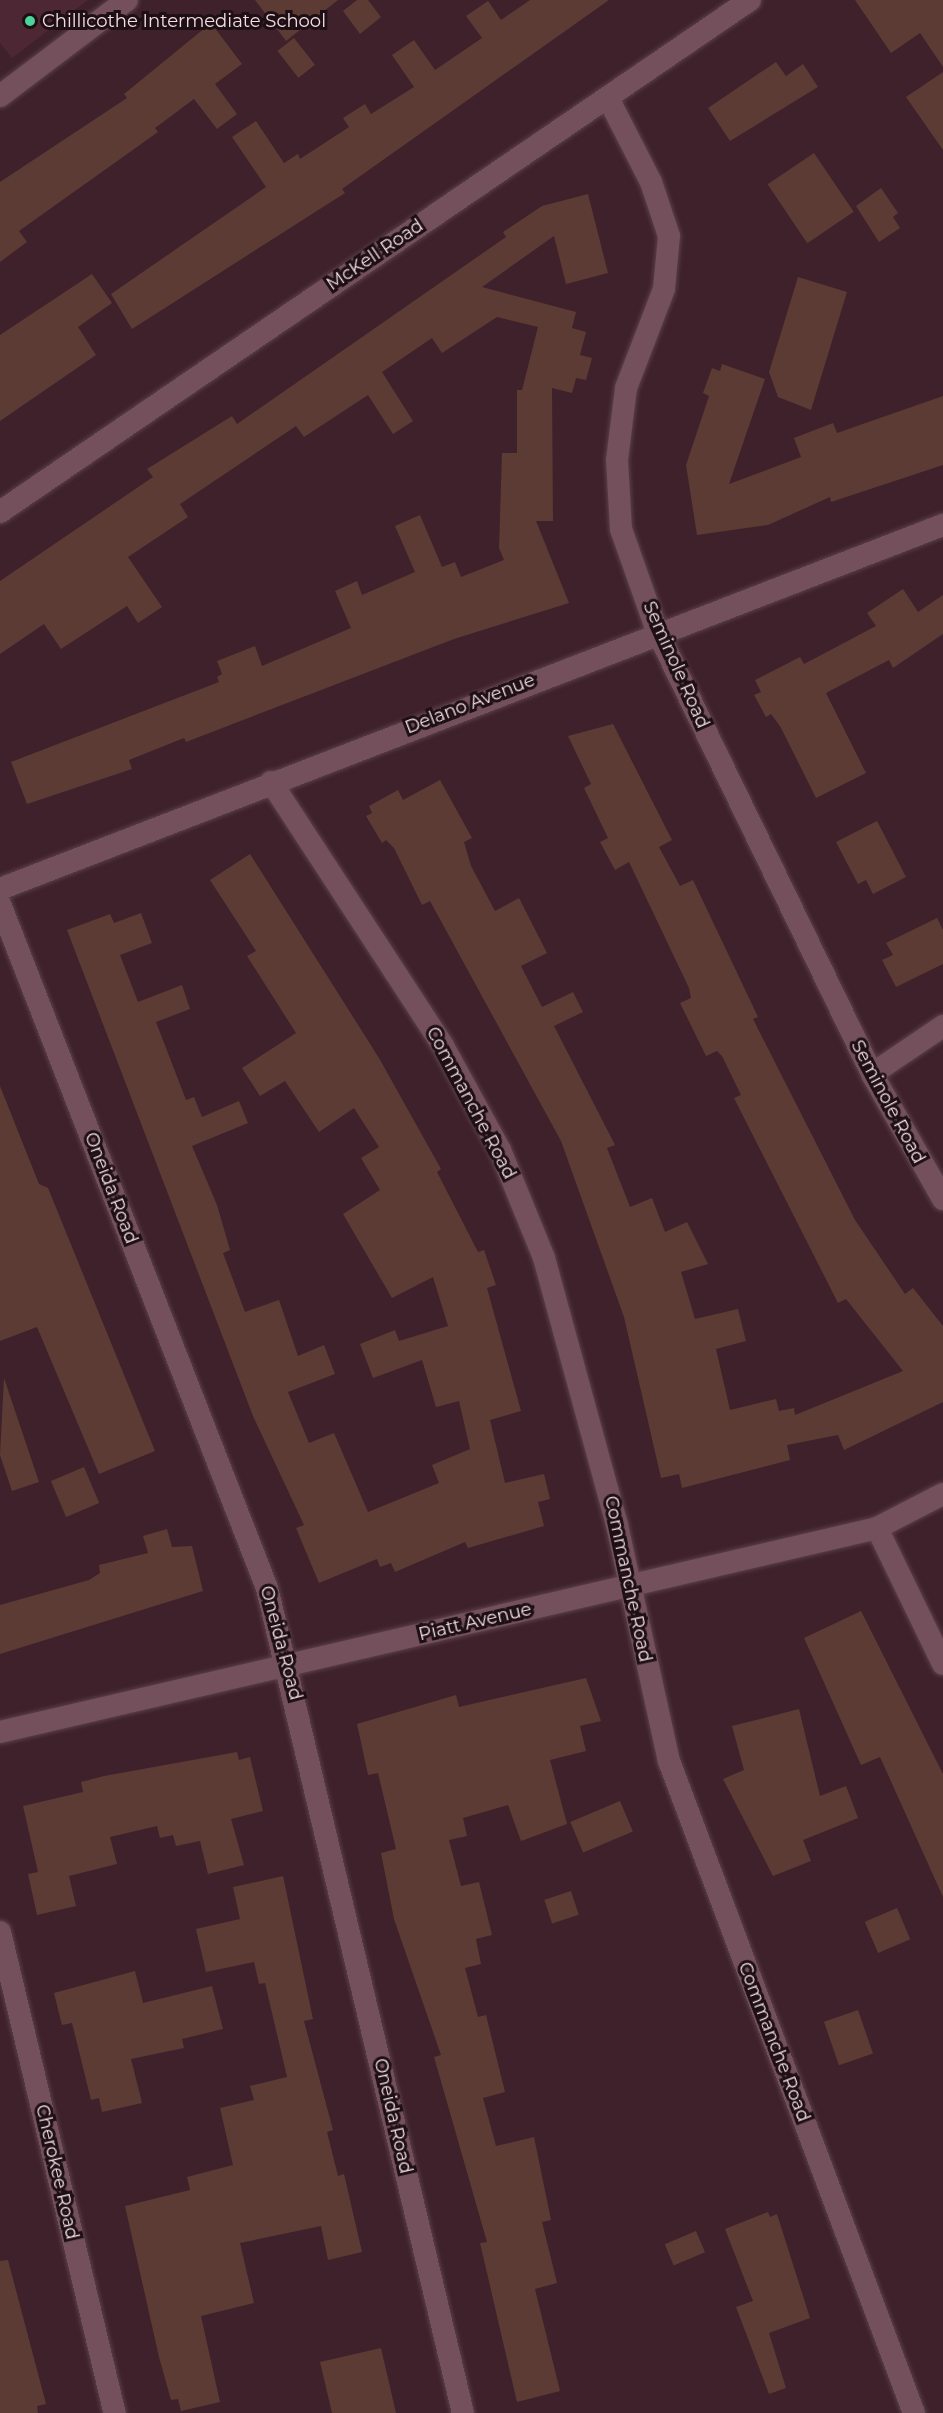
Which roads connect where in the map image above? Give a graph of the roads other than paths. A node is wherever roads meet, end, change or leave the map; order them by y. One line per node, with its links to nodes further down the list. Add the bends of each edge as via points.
1 (127, 0): 3 (street)
2 (750, 0): 4 (street, McKell Road)
3 (0, 96)
4 (608, 98): 5 (street, McKell Road); 7 (street, Seminole Road, via 651,182 669,236 663,289 626,388 616,460 621,529)
5 (0, 512)
6 (943, 525): 7 (street, Delano Avenue)
7 (657, 631): 8 (street, Delano Avenue); 12 (street, Seminole Road)
8 (271, 782): 9 (street, Delano Avenue); 16 (street, Commanche Road, via 443,1046 500,1150 571,1340)
9 (0, 890)
10 (0, 904): 18 (street, Oneida Road, via 267,1588)
11 (943, 1026): 12 (street)
12 (872, 1074): 13 (street, Seminole Road)
13 (943, 1200)
14 (943, 1494): 15 (street, Piatt Avenue)
15 (877, 1528): 16 (street, Piatt Avenue); 17 (street)
16 (630, 1586): 18 (street, Piatt Avenue); 23 (street, Commanche Road, via 669,1761)
17 (943, 1664)
18 (288, 1666): 19 (street, Piatt Avenue); 22 (street, Oneida Road)
19 (0, 1732)
20 (0, 1932): 21 (street, Cherokee Road)
21 (115, 2413)
22 (463, 2413)
23 (914, 2413)

